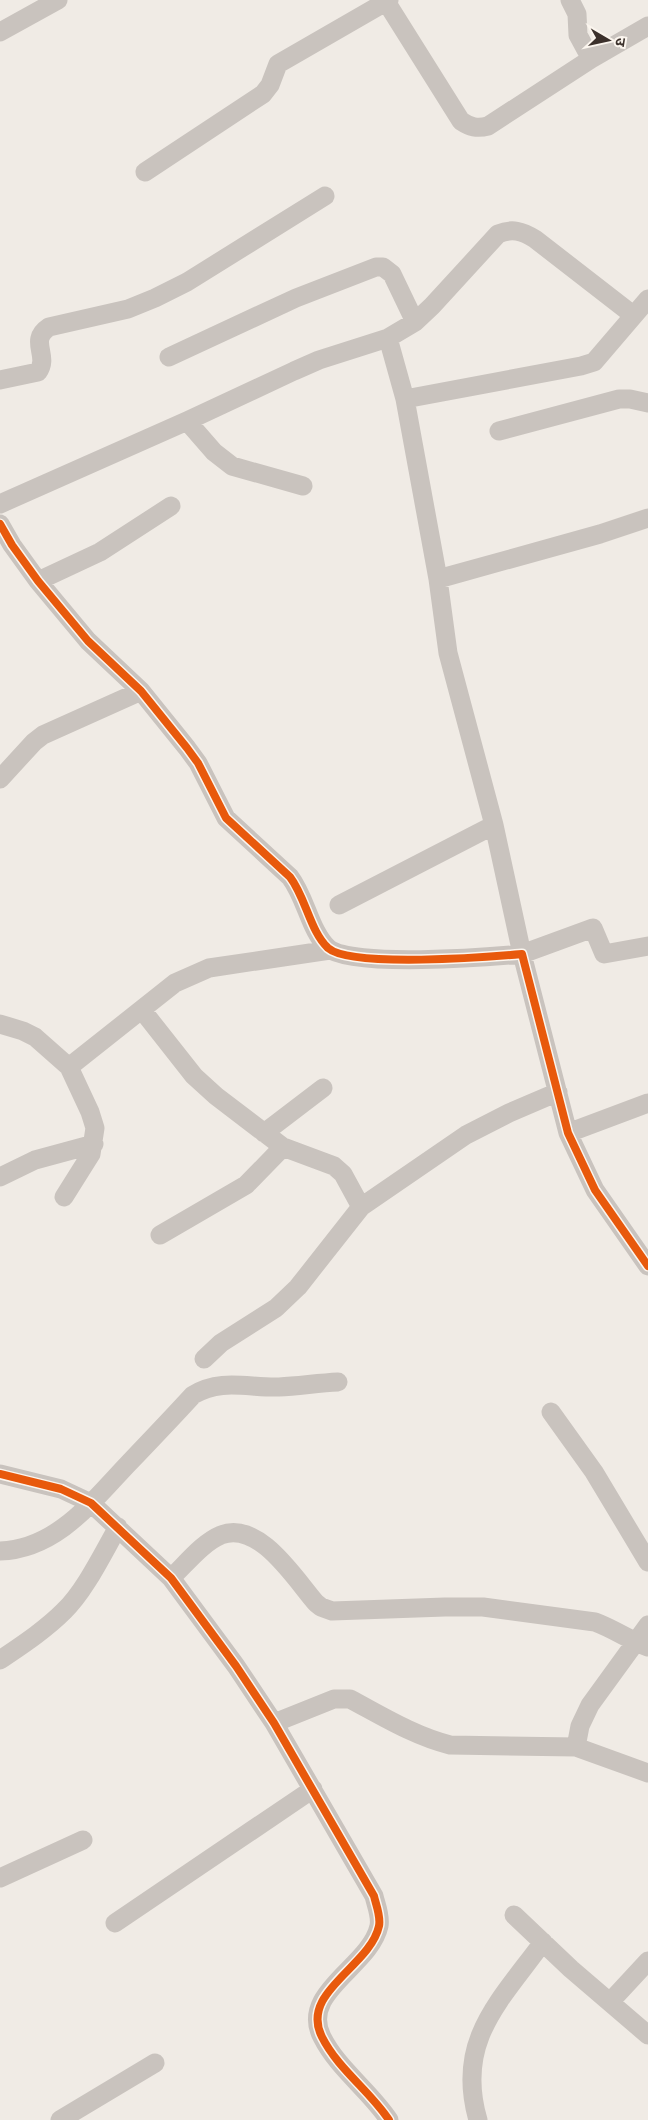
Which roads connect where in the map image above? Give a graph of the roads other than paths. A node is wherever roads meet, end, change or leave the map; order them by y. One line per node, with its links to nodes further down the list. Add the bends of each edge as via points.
1 (58, 0): 5 (street)
2 (387, 0): 6 (street, via 461,121 468,126 488,126); 7 (street, via 278,64 263,94)
3 (570, 0): 6 (street, via 577,14 578,35)
4 (648, 26): 6 (street)
5 (0, 32)
6 (591, 59)
7 (145, 172)
8 (325, 196): 14 (street, via 156,298 128,309 49,327 41,332 39,339 42,358 38,372)
9 (648, 298): 10 (street)
10 (633, 315): 11 (street, via 535,239 509,229 498,234); 15 (street, via 594,362)
11 (415, 322): 12 (street); 13 (street, via 392,274 376,268 296,298)
12 (388, 338): 15 (street); 17 (street, via 311,364)
13 (169, 357)
14 (0, 380)
15 (405, 399): 24 (street)
16 (648, 403): 18 (street, via 619,399)
17 (187, 421): 19 (street, via 228,463); 20 (street)
18 (499, 431)
19 (303, 486)
20 (0, 504)
21 (171, 506): 25 (street, via 100,552)
22 (648, 518): 24 (street)
23 (0, 524): 25 (street)
24 (438, 579): 28 (street, via 448,653)
25 (38, 581): 26 (street, via 88,641)
26 (141, 691): 27 (street, via 43,735); 31 (street, via 198,764 226,818 275,861 298,888 319,936)
27 (0, 779)
28 (494, 825): 29 (street); 32 (street)
29 (339, 905)
30 (648, 946): 32 (street, via 604,954 593,928)
31 (330, 950): 32 (street, via 369,958 474,958); 33 (street, via 209,968 175,983)
32 (522, 954): 37 (street)
33 (142, 1010): 35 (street); 39 (street, via 194,1076)
34 (0, 1024): 35 (street, via 35,1038)
35 (69, 1067): 41 (street, via 90,1112 95,1128)
36 (323, 1088): 39 (street)
37 (558, 1092): 40 (street); 45 (street, via 466,1135)
38 (648, 1104): 40 (street)
39 (264, 1133): 42 (street)
40 (568, 1133): 47 (street, via 595,1190)
41 (94, 1144): 43 (street, via 35,1160); 44 (street)
42 (283, 1147): 45 (street, via 334,1166); 46 (street, via 246,1185)
43 (0, 1177)
44 (64, 1197)
45 (361, 1207): 48 (street, via 298,1287 276,1308 221,1343)
46 (160, 1235)
47 (648, 1266)
48 (204, 1359)
49 (338, 1382): 52 (street, via 205,1388 192,1395)
50 (551, 1412): 55 (street, via 594,1472)
51 (0, 1474): 52 (street, via 61,1489)
52 (91, 1503): 53 (street); 54 (street, via 52,1536 32,1546)
53 (118, 1527): 56 (street); 59 (street, via 65,1610)
54 (0, 1551)
55 (648, 1562)
56 (171, 1578): 58 (street, via 220,1536 242,1533 268,1547 321,1608 332,1611 483,1607 595,1622); 60 (street)
57 (648, 1625): 58 (street)
58 (641, 1644): 61 (street, via 583,1717)
59 (2, 1656)
60 (274, 1723): 61 (street, via 343,1697 435,1742); 63 (street)
61 (576, 1747): 62 (street)
62 (648, 1773)
63 (312, 1789): 67 (street); 74 (street, via 374,1896 379,1924 370,1947 324,1997 316,2018 322,2037 333,2054)
64 (83, 1840): 65 (street)
65 (0, 1878)
66 (514, 1915): 68 (street)
67 (115, 1923)
68 (543, 1942): 70 (street); 75 (street, via 484,2023 477,2040 472,2077)
69 (648, 1961): 70 (street)
70 (610, 2002): 71 (street)
71 (648, 2035)
72 (155, 2062): 73 (street)
73 (60, 2120)
74 (389, 2120)
75 (478, 2120)

